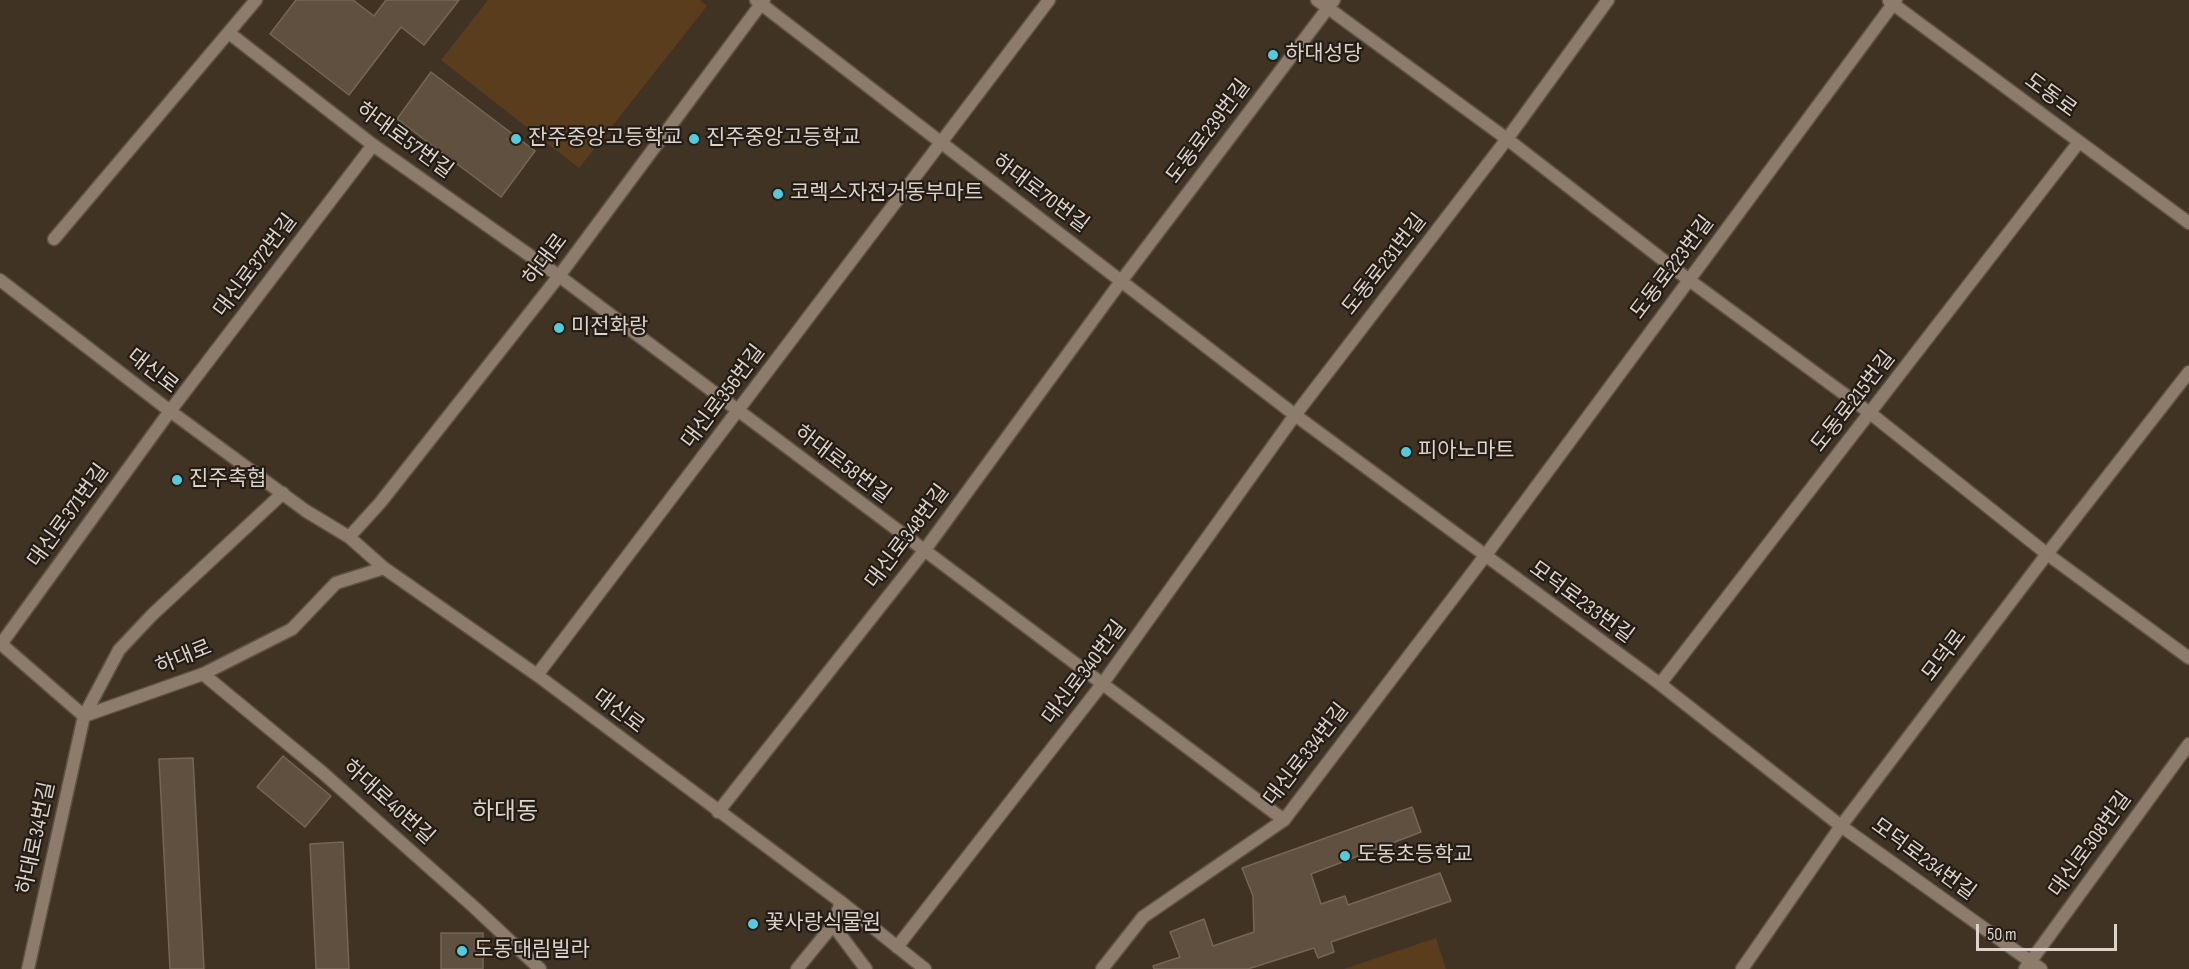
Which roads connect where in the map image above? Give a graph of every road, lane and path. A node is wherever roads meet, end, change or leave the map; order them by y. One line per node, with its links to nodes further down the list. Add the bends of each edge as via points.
1 (256, 0): 8 (street)
2 (1049, 0): 10 (street, 대신로356번길)
3 (1317, 0): 7 (street)
4 (1608, 0): 9 (street, 도동로231번길)
5 (761, 1): 10 (street, 하대로70번길); 15 (street, 하대로)
6 (1892, 1): 11 (street, 도동로); 18 (street, 도동로223번길)
7 (1331, 4): 9 (street); 17 (street, 도동로239번길)
8 (229, 33): 12 (street, 하대로57번길); 14 (street)
9 (1506, 139): 18 (street); 23 (street, 도동로231번길)
10 (940, 142): 17 (street, 하대로70번길); 21 (street, 대신로356번길)
11 (2079, 142): 13 (street, 도동로); 22 (street, 도동로215번길)
12 (373, 145): 15 (street, 하대로57번길); 20 (street, 대신로372번길)
13 (2189, 224)
14 (54, 239)
15 (559, 276): 21 (street, 하대로58번길); 25 (street, 하대로)
16 (0, 280): 20 (street, 대신로)
17 (1122, 280): 23 (street, 하대로70번길); 26 (street, 대신로348번길)
18 (1689, 280): 22 (street); 28 (street, 도동로223번길)
19 (2189, 372): 27 (street, 모덕로)
20 (170, 411): 24 (street, 대신로); 30 (street, 대신로371번길)
21 (738, 411): 26 (street, 하대로58번길); 33 (street, 대신로356번길)
22 (1870, 413): 27 (street); 35 (street, 도동로215번길)
23 (1295, 415): 28 (street, 모덕로233번길); 34 (street, 대신로340번길)
24 (283, 493): 25 (street, 대신로); 36 (street, via 119,650)
25 (349, 537): 29 (street, 대신로)
26 (924, 551): 34 (street, 하대로58번길); 38 (street, 대신로348번길)
27 (2047, 554): 31 (street); 40 (street, 모덕로)
28 (1485, 556): 35 (street, 모덕로233번길); 39 (street, 대신로334번길)
29 (384, 568): 32 (street, 하대로, via 336,583 292,629); 33 (street, 대신로)
30 (0, 644): 36 (street)
31 (2189, 658)
32 (203, 674): 36 (street, 하대로); 46 (street, 하대로40번길, via 324,772)
33 (537, 675): 38 (street, 대신로)
34 (1103, 683): 39 (street, 하대로58번길); 43 (street, 대신로340번길)
35 (1660, 684): 40 (street, 모덕로233번길)
36 (84, 716): 45 (street, 하대로34번길)
37 (2189, 744): 44 (street, 대신로308번길)
38 (718, 812): 41 (street, 대신로)
39 (1284, 820): 50 (street, 대신로334번길, via 1143,916)
40 (1841, 826): 44 (street, 모덕로234번길); 51 (street, 모덕로)
41 (841, 902): 42 (street); 43 (street, 대신로)
42 (833, 925): 47 (street); 48 (street)
43 (897, 947): 49 (street, 대신로)
44 (2032, 966)
45 (28, 969)
46 (540, 969)
47 (797, 969)
48 (866, 969)
49 (925, 969)
50 (1102, 969)
51 (1742, 969)

